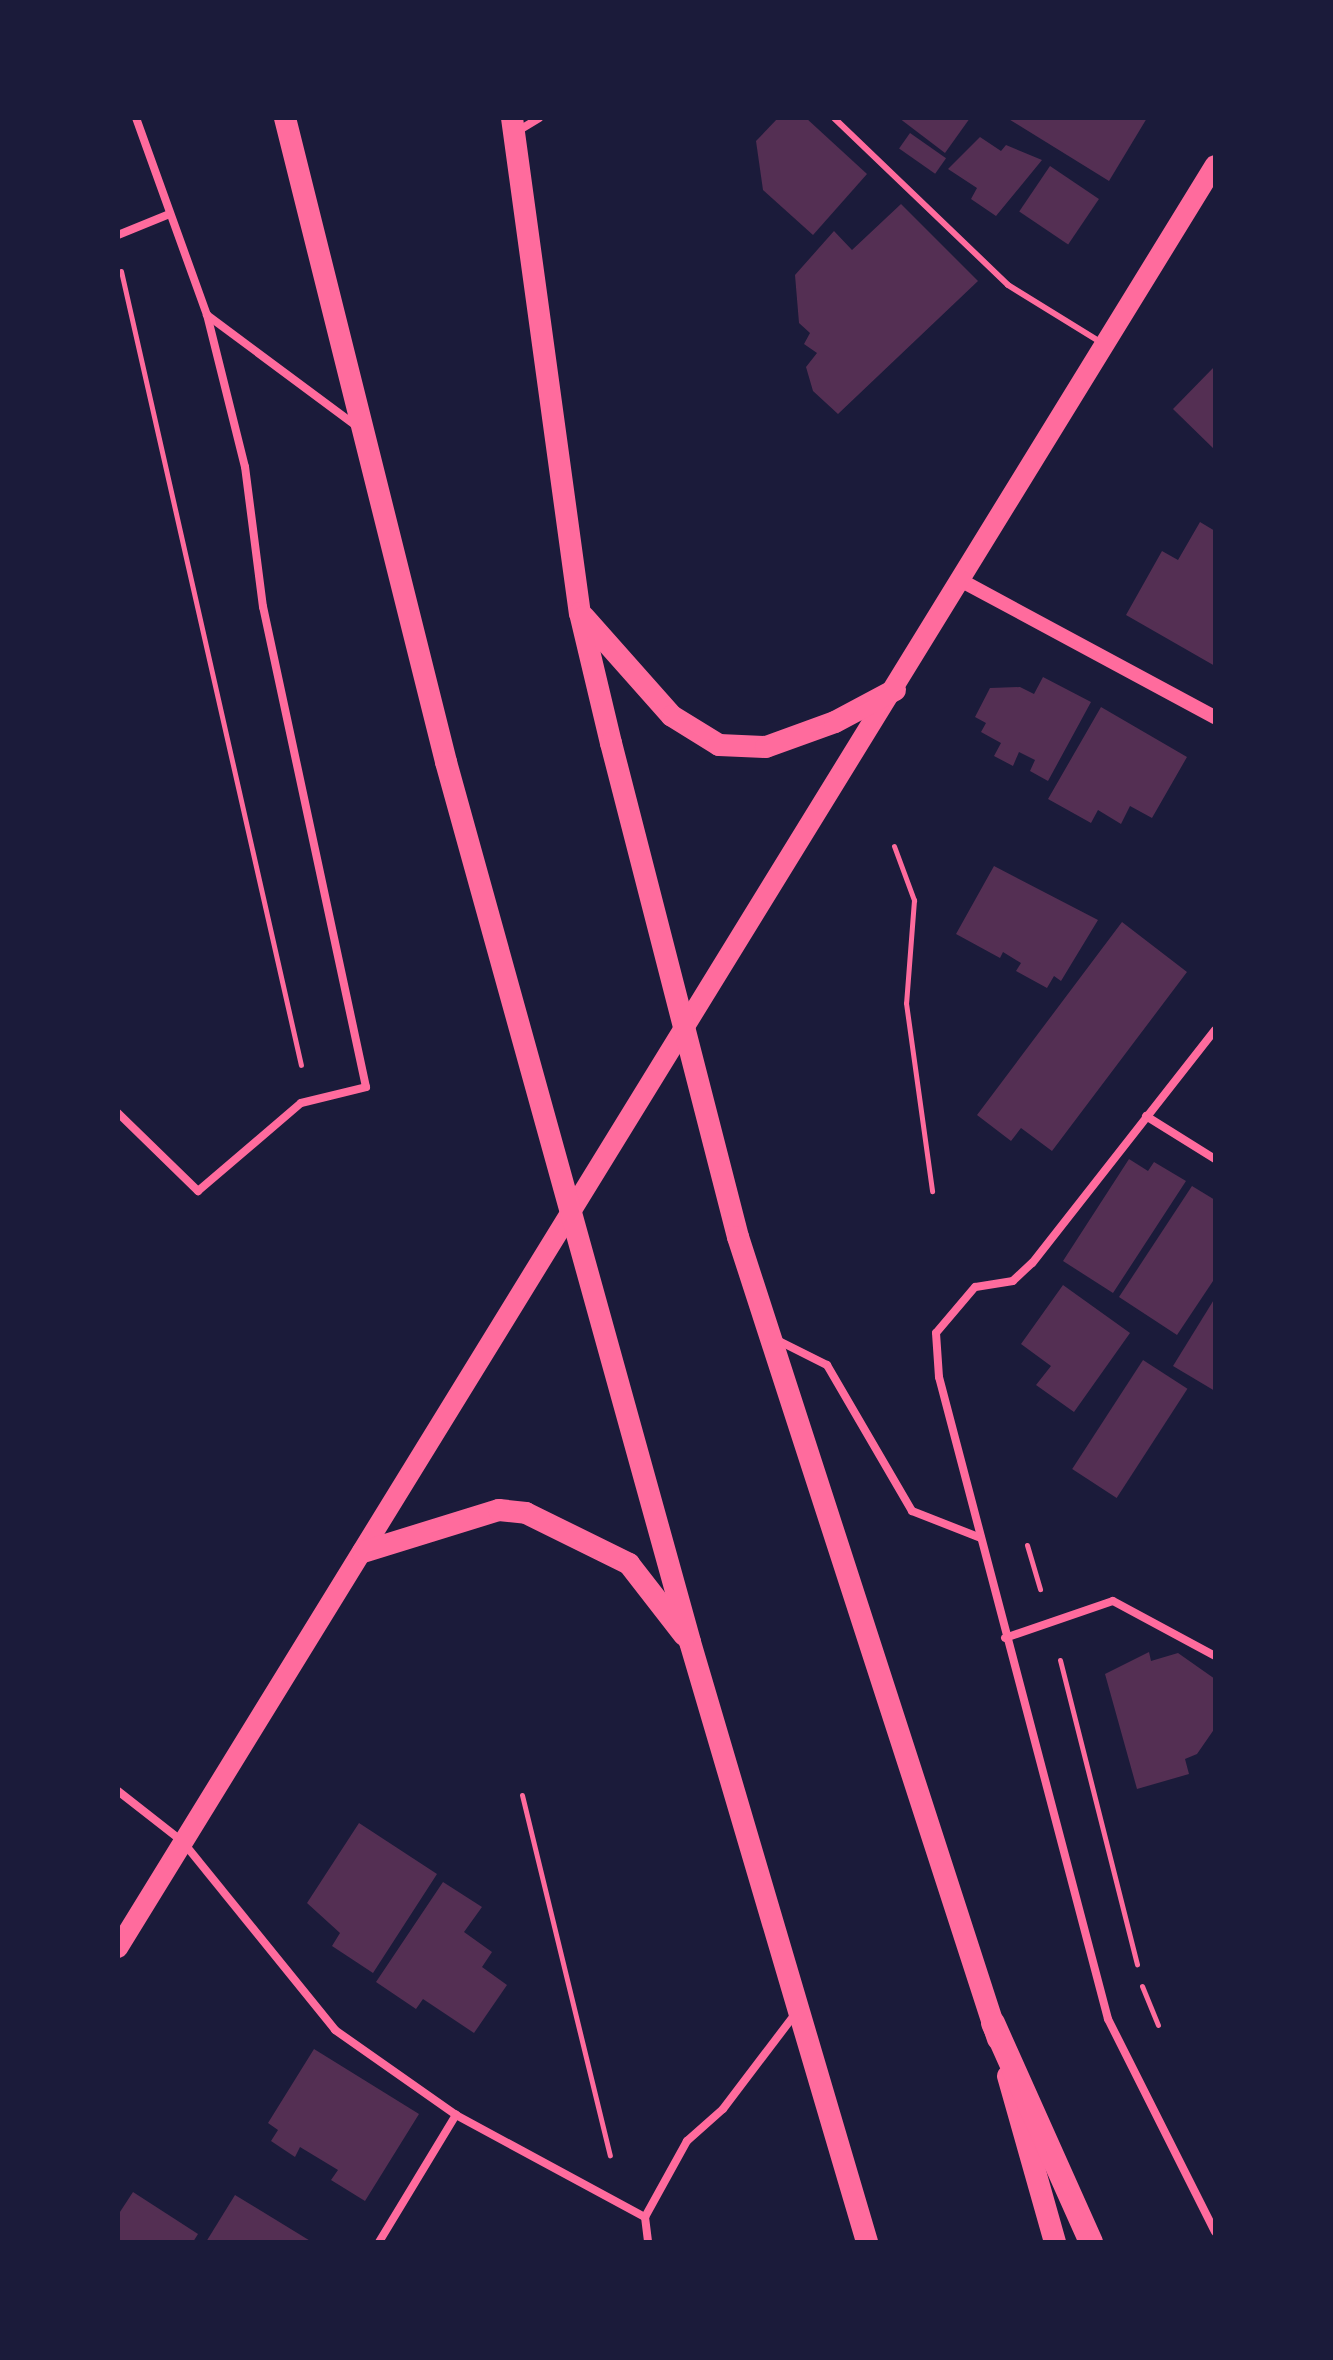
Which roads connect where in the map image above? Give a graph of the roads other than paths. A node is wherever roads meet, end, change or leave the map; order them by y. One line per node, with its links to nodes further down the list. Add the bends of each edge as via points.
1 (136, 118): 7 (street)
2 (285, 118): 11 (highway)
3 (539, 118): 5 (street)
4 (834, 118): 10 (lane, via 1008,285)
5 (513, 126): 13 (highway)
6 (1215, 165): 10 (main road)
7 (167, 215): 8 (street); 9 (street)
8 (118, 235)
9 (207, 315): 11 (street); 18 (street, via 245,467 263,607 366,1087 309,1101 198,1191)
10 (1102, 343): 12 (main road)
11 (366, 433): 21 (highway, via 446,762)
12 (962, 581): 14 (main road); 15 (street)
13 (580, 613): 14 (highway, via 672,716 719,745 766,747 835,722); 17 (highway)
14 (895, 690): 17 (main road)
15 (1215, 717)
16 (1215, 1030): 19 (street)
17 (685, 1035): 21 (main road); 22 (highway)
18 (118, 1113)
19 (1146, 1116): 20 (street); 23 (street, via 1032,1263 1013,1281 975,1287 936,1333 939,1377)
20 (1215, 1159)
21 (574, 1208): 24 (main road); 26 (highway)
22 (773, 1337): 23 (street, via 827,1365 912,1511); 32 (highway)
23 (981, 1538): 25 (street)
24 (363, 1552): 26 (highway, via 499,1510 526,1513 629,1564); 29 (main road)
25 (1005, 1638): 27 (street, via 1113,1601); 35 (street, via 1108,2019)
26 (690, 1642): 31 (highway)
27 (1215, 1656)
28 (118, 1791): 29 (street, via 142,1817)
29 (183, 1842): 30 (main road); 33 (street, via 335,2030)
30 (118, 1948)
31 (799, 2009): 34 (street, via 723,2109 687,2141); 38 (highway)
32 (993, 2023): 39 (highway); 40 (highway)
33 (456, 2115): 34 (street); 36 (street)
34 (645, 2217): 37 (street)
35 (1215, 2232)
36 (379, 2242)
37 (648, 2242)
38 (867, 2242)
39 (1055, 2242)
40 (1091, 2242)

